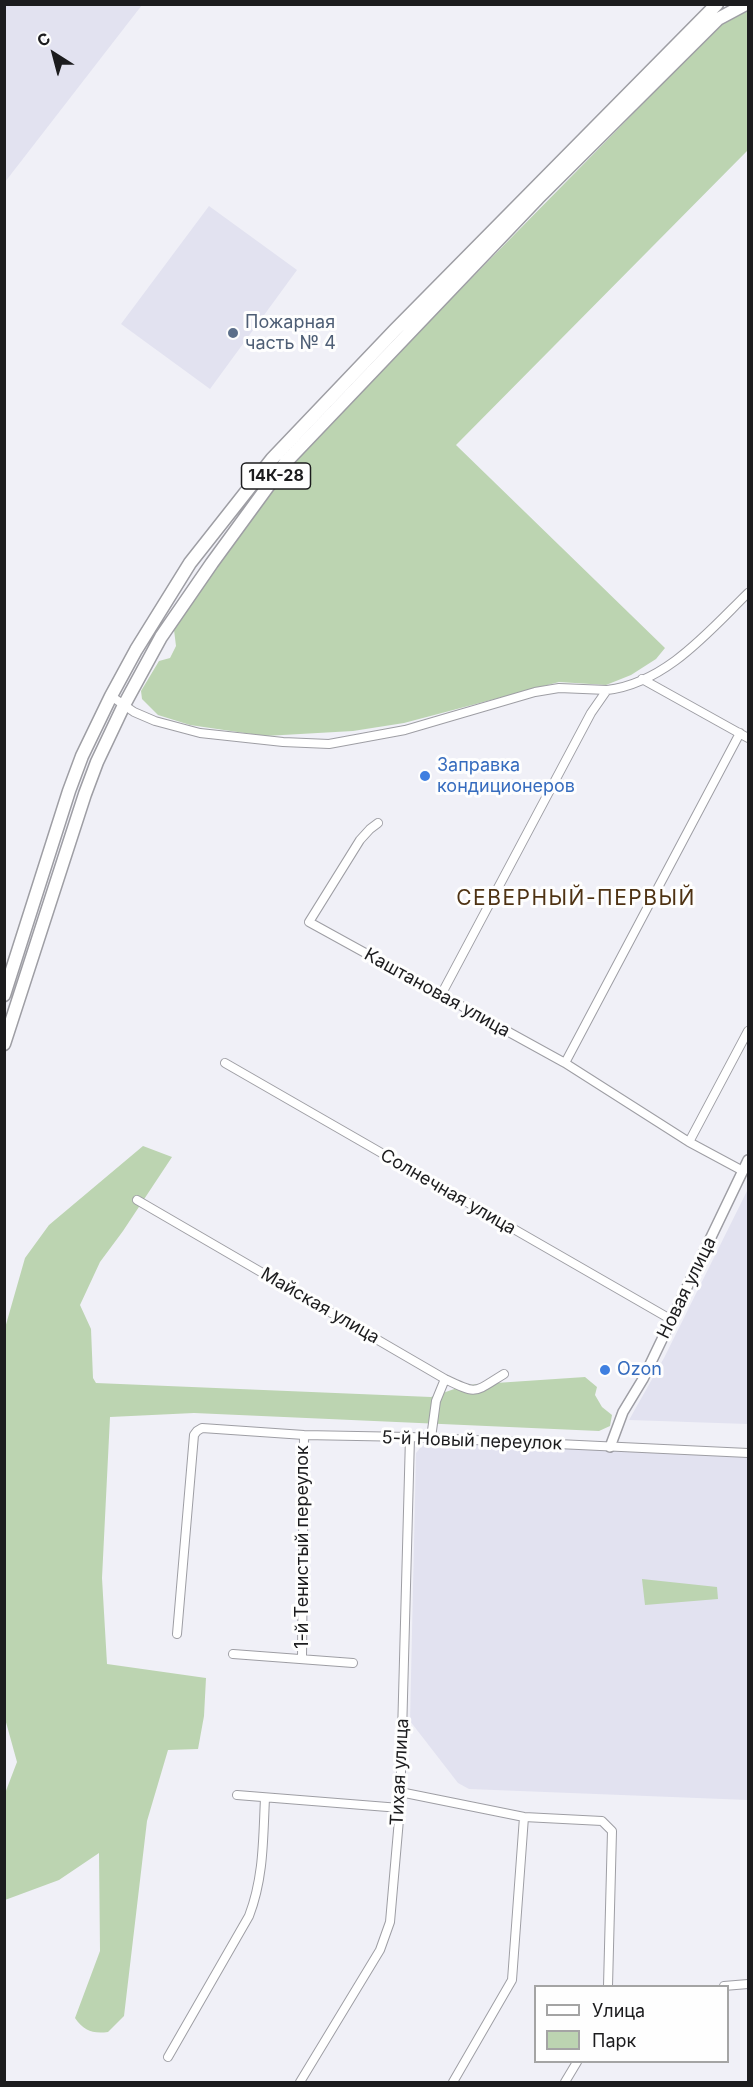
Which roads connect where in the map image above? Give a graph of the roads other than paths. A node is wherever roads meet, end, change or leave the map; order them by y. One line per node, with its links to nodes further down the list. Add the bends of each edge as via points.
1 (717, 4): 8 (main road, 14К-28, via 272,459 190,562)
2 (732, 4): 4 (main road)
3 (746, 4): 4 (main road)
4 (718, 19): 9 (main road, 14К-28, via 538,198 285,463 161,637)
5 (748, 593): 6 (street, via 686,652)
6 (642, 679): 7 (street); 10 (street)
7 (608, 690): 9 (street, via 559,688 535,692 405,730 329,744 200,734 163,725); 14 (street, via 591,713)
8 (111, 696): 9 (street); 13 (main road, 14К-28, via 69,791)
9 (124, 705): 16 (main road, 14К-28, via 85,794)
10 (740, 733): 11 (street); 18 (street)
11 (748, 738)
12 (378, 823): 14 (street, Каштановая улица, via 360,840 309,922)
13 (4, 995)
14 (441, 995): 18 (street, Каштановая улица)
15 (748, 1031): 19 (street)
16 (4, 1044)
17 (225, 1063): 23 (street, Солнечная улица)
18 (565, 1063): 19 (street, Каштановая улица)
19 (689, 1142): 21 (street, Каштановая улица)
20 (748, 1160): 21 (street, Новая улица)
21 (743, 1171): 23 (street, Новая улица)
22 (137, 1200): 25 (street, Майская улица)
23 (672, 1320): 29 (street, Новая улица, via 623,1412)
24 (504, 1374): 25 (street, Майская улица, via 478,1391)
25 (445, 1379): 28 (street, via 436,1401)
26 (304, 1435): 27 (street, 5-й Новый переулок); 31 (street, 5-й Новый переулок, via 202,1428 194,1435); 33 (street, 1-й Тенистый переулок)
27 (410, 1437): 28 (street, 5-й Новый переулок); 35 (street, Тихая улица)
28 (431, 1438): 29 (street, 5-й Новый переулок)
29 (610, 1447): 30 (street, 5-й Новый переулок)
30 (748, 1454)
31 (177, 1634)
32 (232, 1654): 33 (street)
33 (302, 1659): 34 (street)
34 (353, 1663)
35 (400, 1792): 38 (street, Тихая улица); 39 (street)
36 (237, 1796): 37 (street)
37 (265, 1798): 38 (street); 43 (street, via 261,1876 253,1905)
38 (400, 1808): 45 (street, Тихая улица, via 390,1922 380,1950)
39 (525, 1817): 41 (street, via 602,1821 612,1831); 46 (street, via 512,1980)
40 (748, 1984): 42 (street)
41 (608, 1985)
42 (729, 1986)
43 (168, 2057)
44 (576, 2063): 47 (street)
45 (300, 2082)
46 (453, 2082)
47 (565, 2082)

